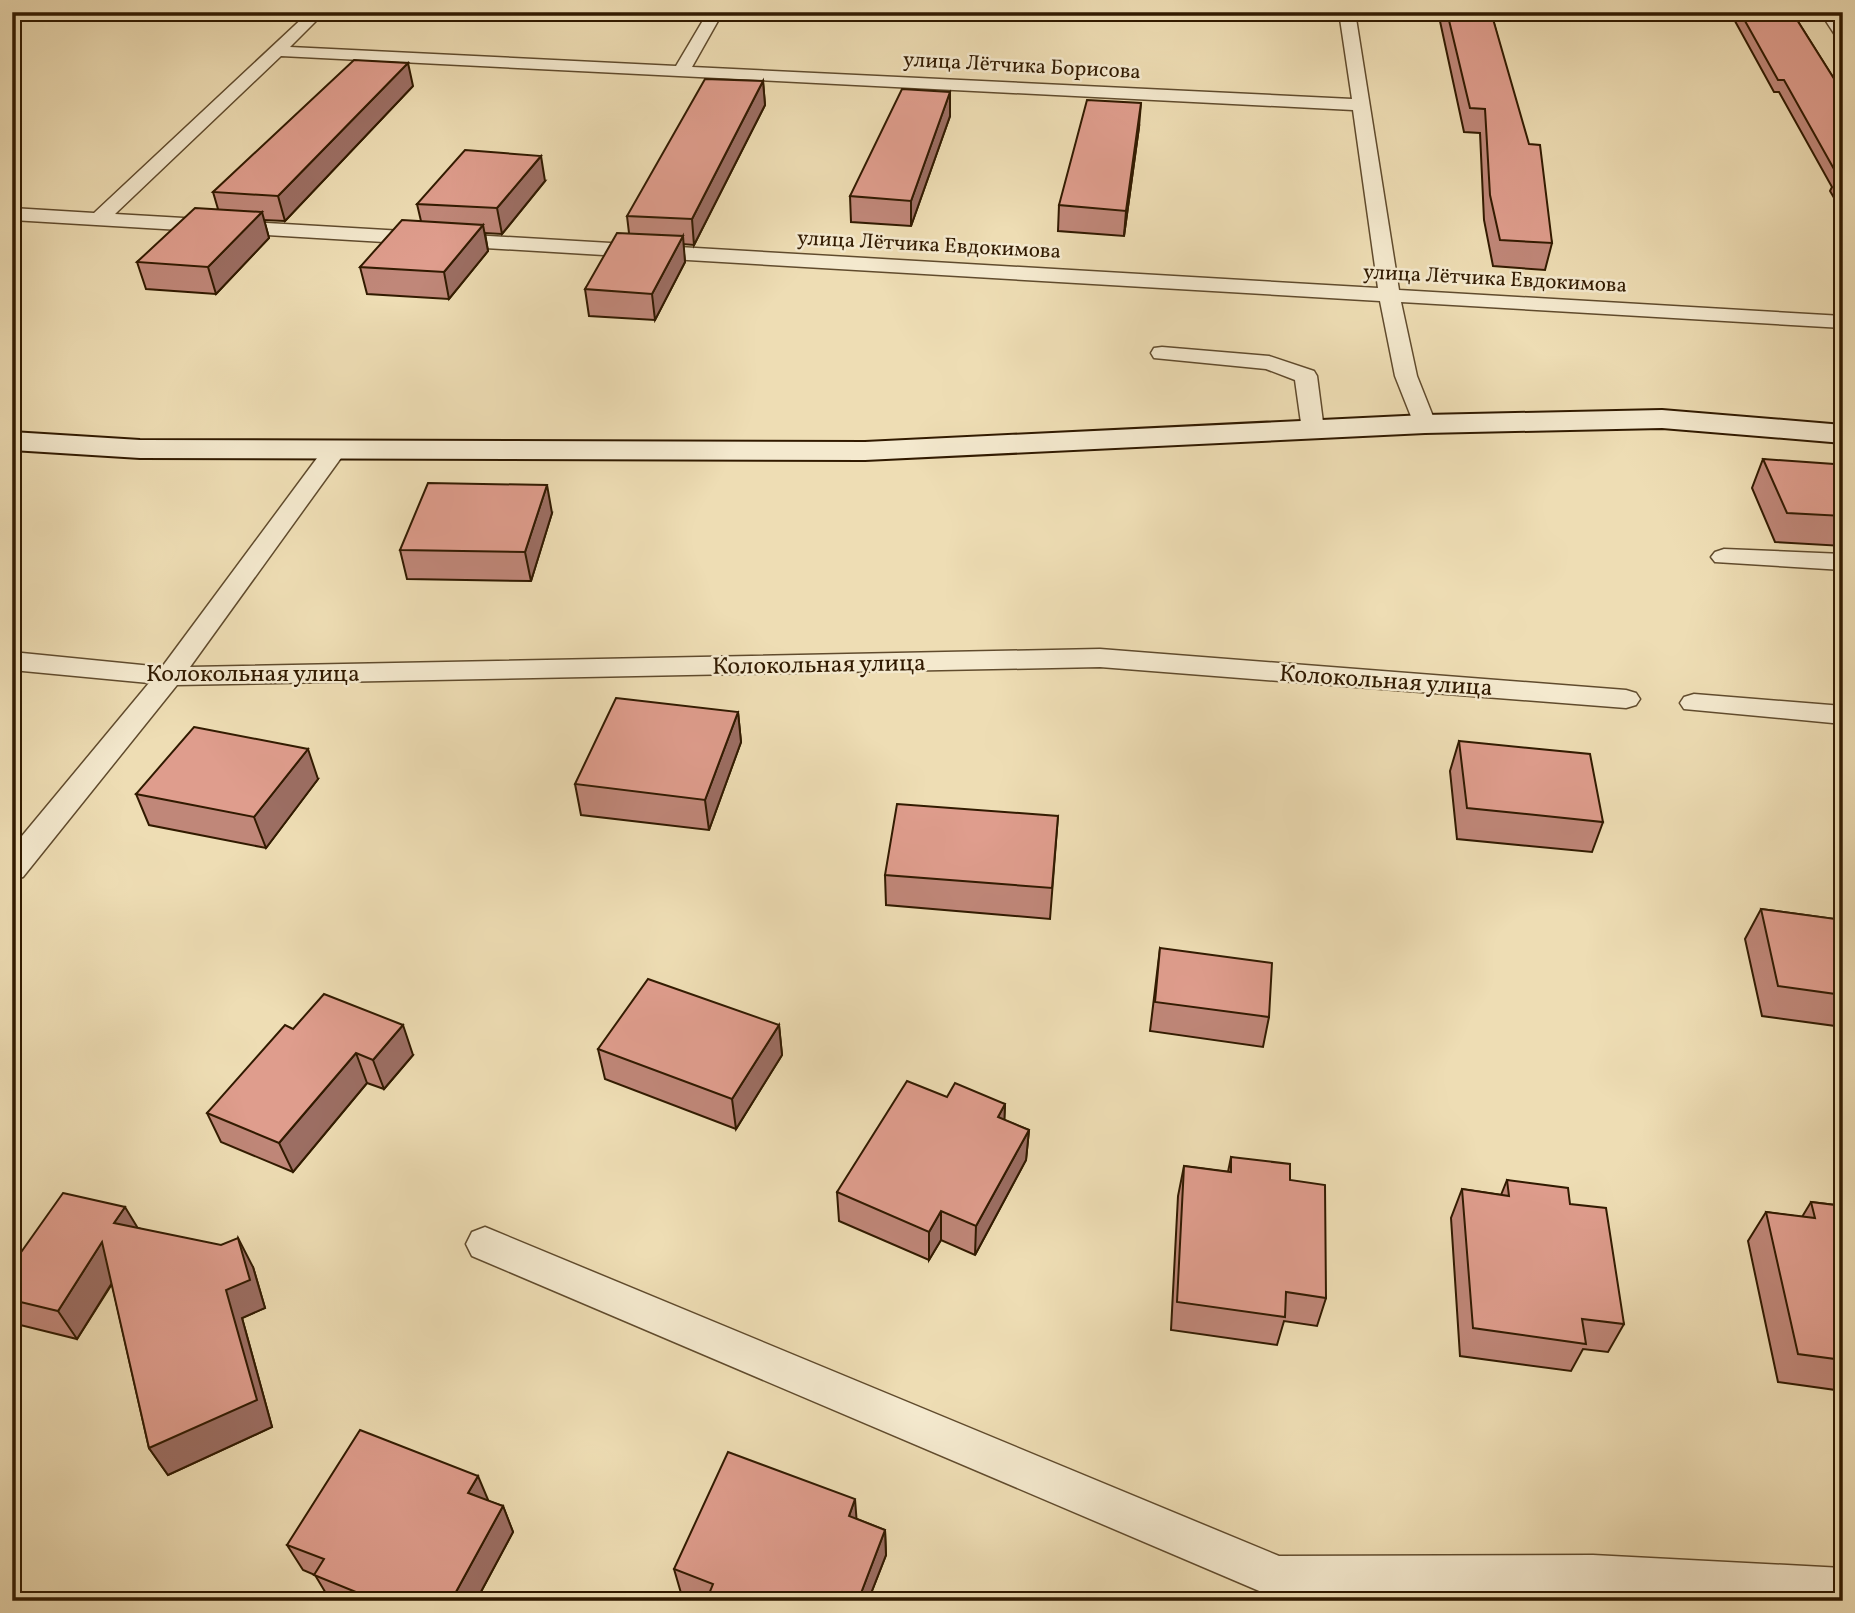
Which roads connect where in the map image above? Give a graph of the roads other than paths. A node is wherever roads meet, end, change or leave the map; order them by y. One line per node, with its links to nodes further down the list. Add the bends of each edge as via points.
1 (318, 12): 6 (lane)
2 (716, 12): 7 (lane)
3 (1347, 12): 8 (lane)
4 (1827, 12): 5 (lane)
5 (1843, 35)
6 (276, 51): 7 (lane, улица Лётчика Борисова); 10 (lane)
7 (681, 71): 8 (lane, улица Лётчика Борисова)
8 (1361, 105): 11 (lane)
9 (12, 214): 10 (lane, улица Лётчика Евдокимова)
10 (101, 217): 11 (lane, улица Лётчика Евдокимова)
11 (1389, 294): 12 (lane, улица Лётчика Евдокимова); 14 (lane, via 1406,376)
12 (1843, 322)
13 (1162, 353): 15 (lane, via 1269,363 1306,376)
14 (1425, 424): 15 (street); 16 (street, via 1662,419)
15 (1312, 430): 18 (street, via 865,451)
16 (1843, 434)
17 (12, 441): 18 (street, via 140,449)
18 (334, 451): 22 (lane)
19 (1724, 557): 20 (lane)
20 (1843, 562)
21 (12, 661): 22 (lane, Колокольная улица)
22 (169, 676): 23 (lane, Колокольная улица, via 1100,658); 26 (lane)
23 (1626, 699)
24 (1695, 703): 25 (lane)
25 (1843, 715)
26 (12, 869)
27 (485, 1244): 28 (lane)
28 (1294, 1589): 29 (lane, via 1593,1577)
29 (1843, 1590)

